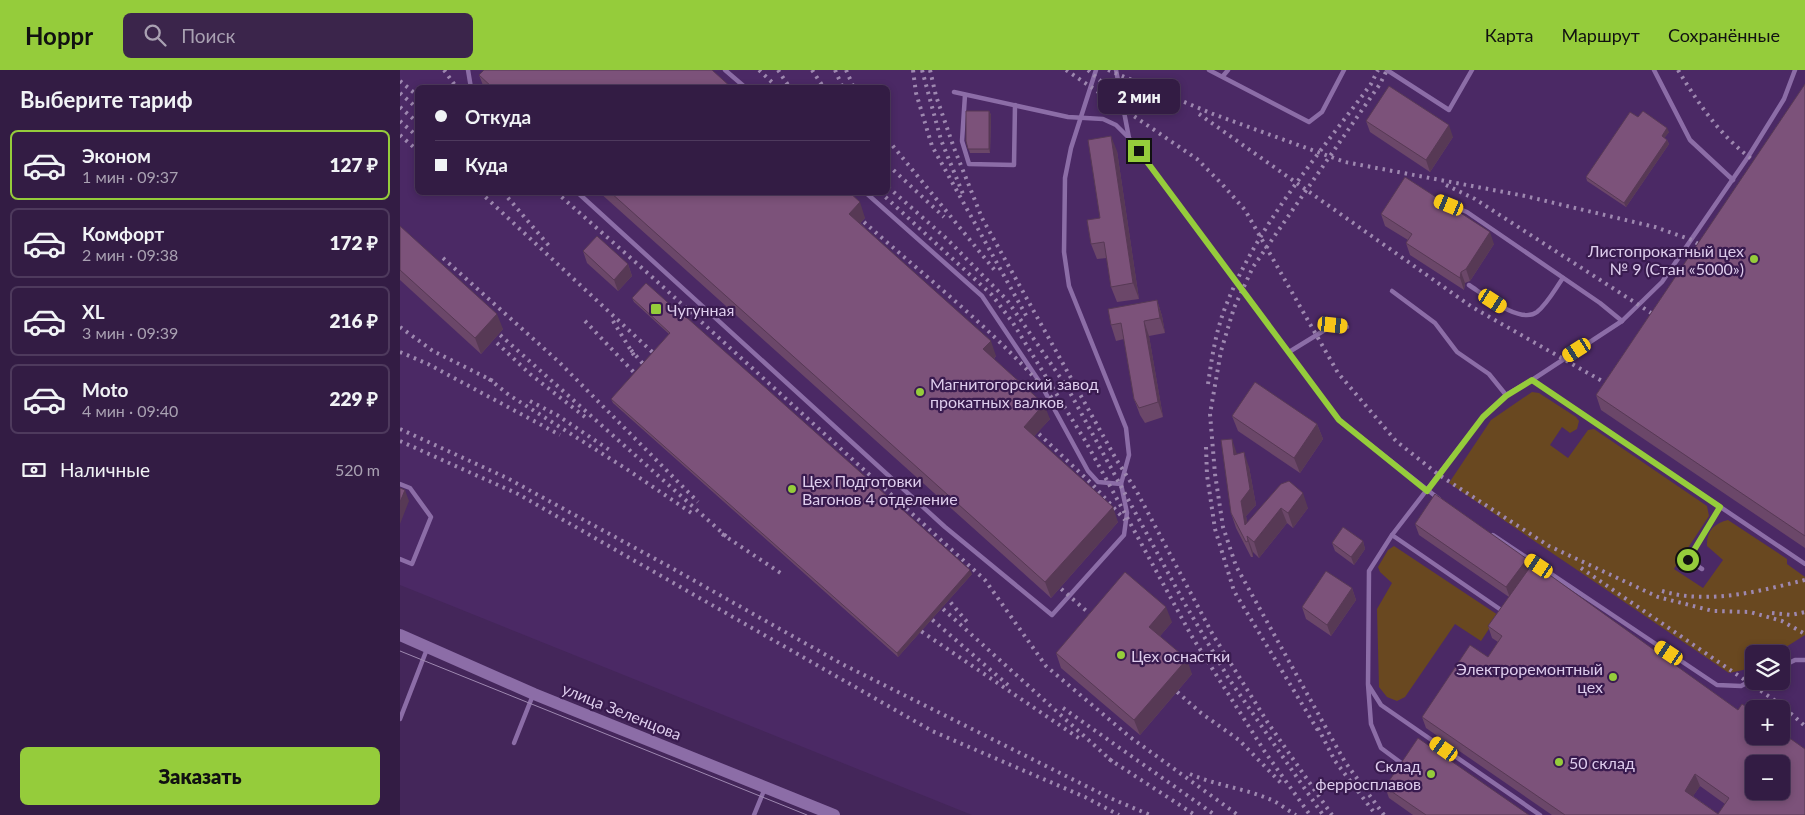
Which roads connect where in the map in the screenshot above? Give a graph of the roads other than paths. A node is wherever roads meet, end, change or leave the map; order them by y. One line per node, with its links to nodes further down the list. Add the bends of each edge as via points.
1 (468, 70): 13 (lane)
2 (725, 70): 14 (lane)
3 (1096, 70): 18 (lane)
4 (1116, 70): 19 (lane)
5 (1209, 70): 12 (lane)
6 (1228, 70): 12 (lane)
7 (1344, 70): 12 (lane, via 1322,112 1308,122)
8 (1387, 70): 9 (lane, via 1449,110)
9 (1472, 70)
10 (1654, 70): 20 (lane, via 1690,140)
11 (1795, 70): 20 (lane, via 1784,99)
12 (1223, 76)
13 (470, 85)
14 (742, 85)
15 (954, 92): 16 (lane)
16 (965, 94): 17 (lane); 17 (lane, via 962,141 969,164 1014,165)
17 (1015, 105): 18 (lane)
18 (1080, 118): 19 (lane, via 1103,119 1116,125); 33 (lane, via 1065,178 1064,252 1069,286 1126,428 1129,455)
19 (1129, 138): 29 (lane)
20 (1733, 180): 27 (lane, via 1662,282)
21 (580, 195): 33 (lane, via 945,526 1052,615 1124,534 1127,513)
22 (868, 195): 33 (lane, via 982,296 1038,381 1088,471 1098,482)
23 (1430, 197): 24 (lane, via 1467,212)
24 (1563, 278): 25 (lane, via 1536,313 1523,315 1505,309); 27 (lane)
25 (1469, 285)
26 (1392, 291): 31 (lane, via 1435,323 1457,352 1489,374)
27 (1622, 321): 30 (lane)
28 (1347, 327): 29 (lane, via 1333,325)
29 (1289, 352): 34 (lane, via 1339,420)
30 (1532, 380): 31 (lane); 36 (lane)
31 (1506, 396): 34 (lane, via 1483,417)
32 (400, 484): 39 (lane, via 410,488 431,516 412,564)
33 (1121, 484)
34 (1427, 491): 35 (lane); 38 (lane)
35 (1443, 502)
36 (1720, 507): 40 (lane); 42 (lane, via 1688,560)
37 (1491, 534): 41 (lane)
38 (1392, 536): 44 (lane, via 1505,612); 49 (lane, via 1369,571)
39 (400, 559)
40 (1805, 564)
41 (1539, 566): 43 (lane); 50 (lane, via 1717,685)
42 (1702, 570)
43 (1533, 574)
44 (1510, 605)
45 (400, 635): 46 (main road, улица Зеленцова)
46 (427, 647): 51 (main road, улица Зеленцова); 52 (lane)
47 (1805, 660): 48 (lane)
48 (1790, 662)
49 (1368, 684): 54 (lane, via 1371,724 1381,748); 58 (lane, via 1381,705)
50 (1745, 684)
51 (534, 694): 53 (lane); 55 (main road, улица Зеленцова)
52 (400, 719)
53 (514, 742)
54 (1406, 766)
55 (766, 787): 56 (lane); 57 (main road, улица Зеленцова)
56 (754, 815)
57 (834, 815)
58 (1540, 815)

